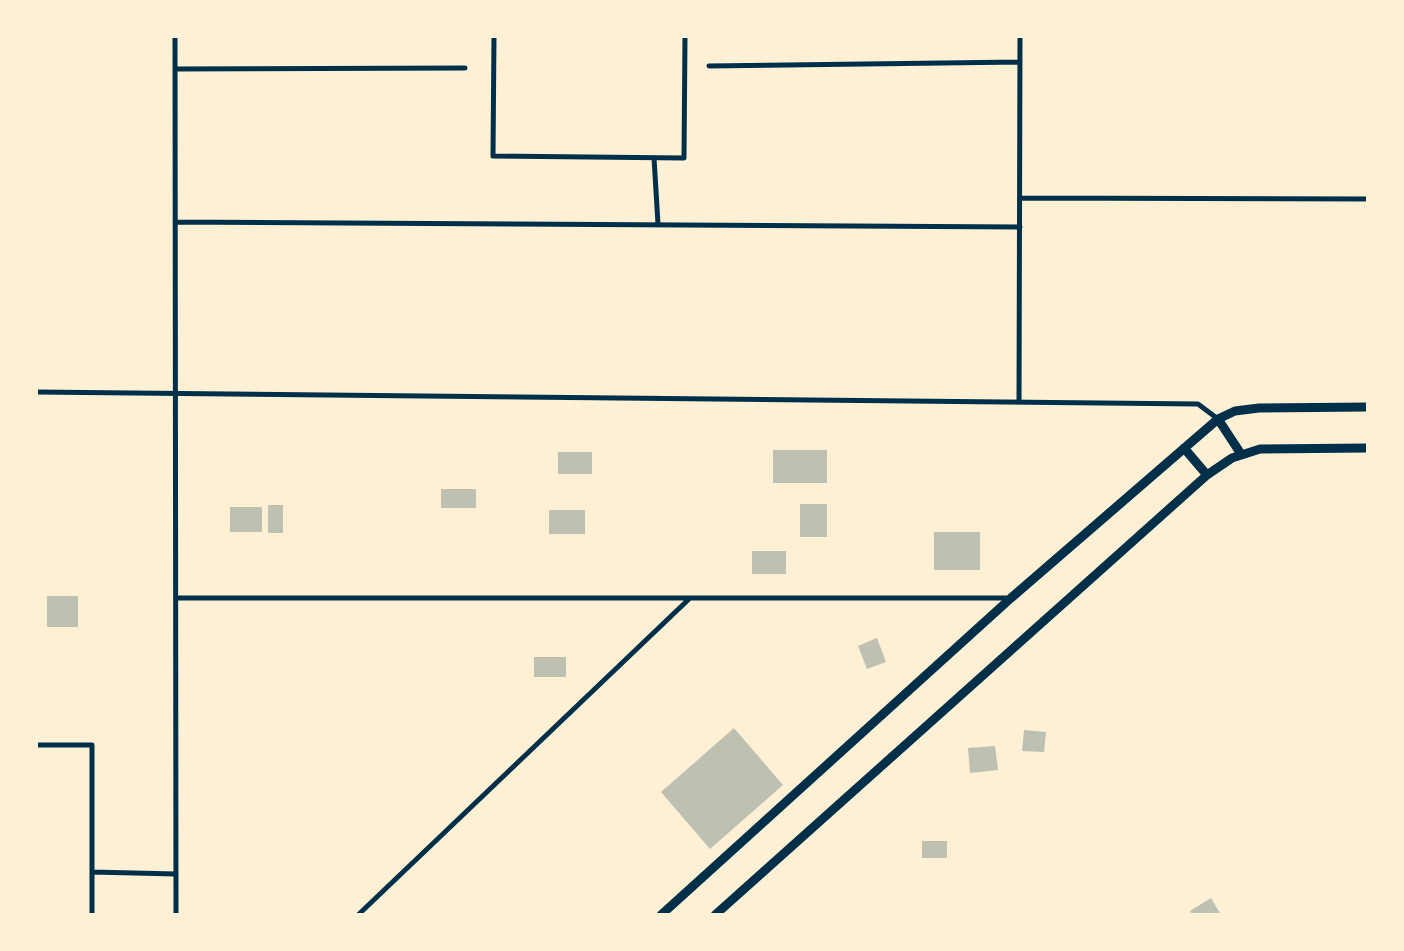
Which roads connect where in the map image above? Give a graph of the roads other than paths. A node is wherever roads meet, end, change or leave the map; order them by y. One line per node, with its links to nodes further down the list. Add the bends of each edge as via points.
1 (175, 36): 8 (street)
2 (494, 36): 9 (street, via 493,156)
3 (685, 36): 9 (street, via 684,158)
4 (1020, 36): 5 (street)
5 (1020, 62): 6 (street); 10 (street)
6 (709, 66)
7 (465, 68): 8 (street)
8 (175, 70): 12 (street)
9 (654, 158): 13 (street)
10 (1020, 198): 11 (street); 14 (street)
11 (1368, 199)
12 (176, 222): 13 (street); 16 (street)
13 (658, 224): 14 (street)
14 (1020, 227): 17 (street)
15 (36, 392): 16 (street)
16 (176, 393): 17 (street); 24 (street)
17 (1019, 401): 19 (street, via 1198,404)
18 (1368, 408): 19 (street, via 1259,408 1235,411)
19 (1218, 418): 20 (street); 22 (street)
20 (1184, 448): 23 (street); 25 (street)
21 (1368, 448): 22 (street, via 1260,449)
22 (1241, 454): 23 (street)
23 (1207, 475): 34 (street)
24 (176, 598): 26 (street); 29 (street)
25 (1011, 598): 26 (street); 33 (street)
26 (689, 599): 32 (street)
27 (36, 745): 28 (street, via 92,745)
28 (92, 872): 29 (street); 30 (street)
29 (176, 874): 31 (street)
30 (92, 915)
31 (176, 915)
32 (358, 915)
33 (662, 915)
34 (715, 915)

